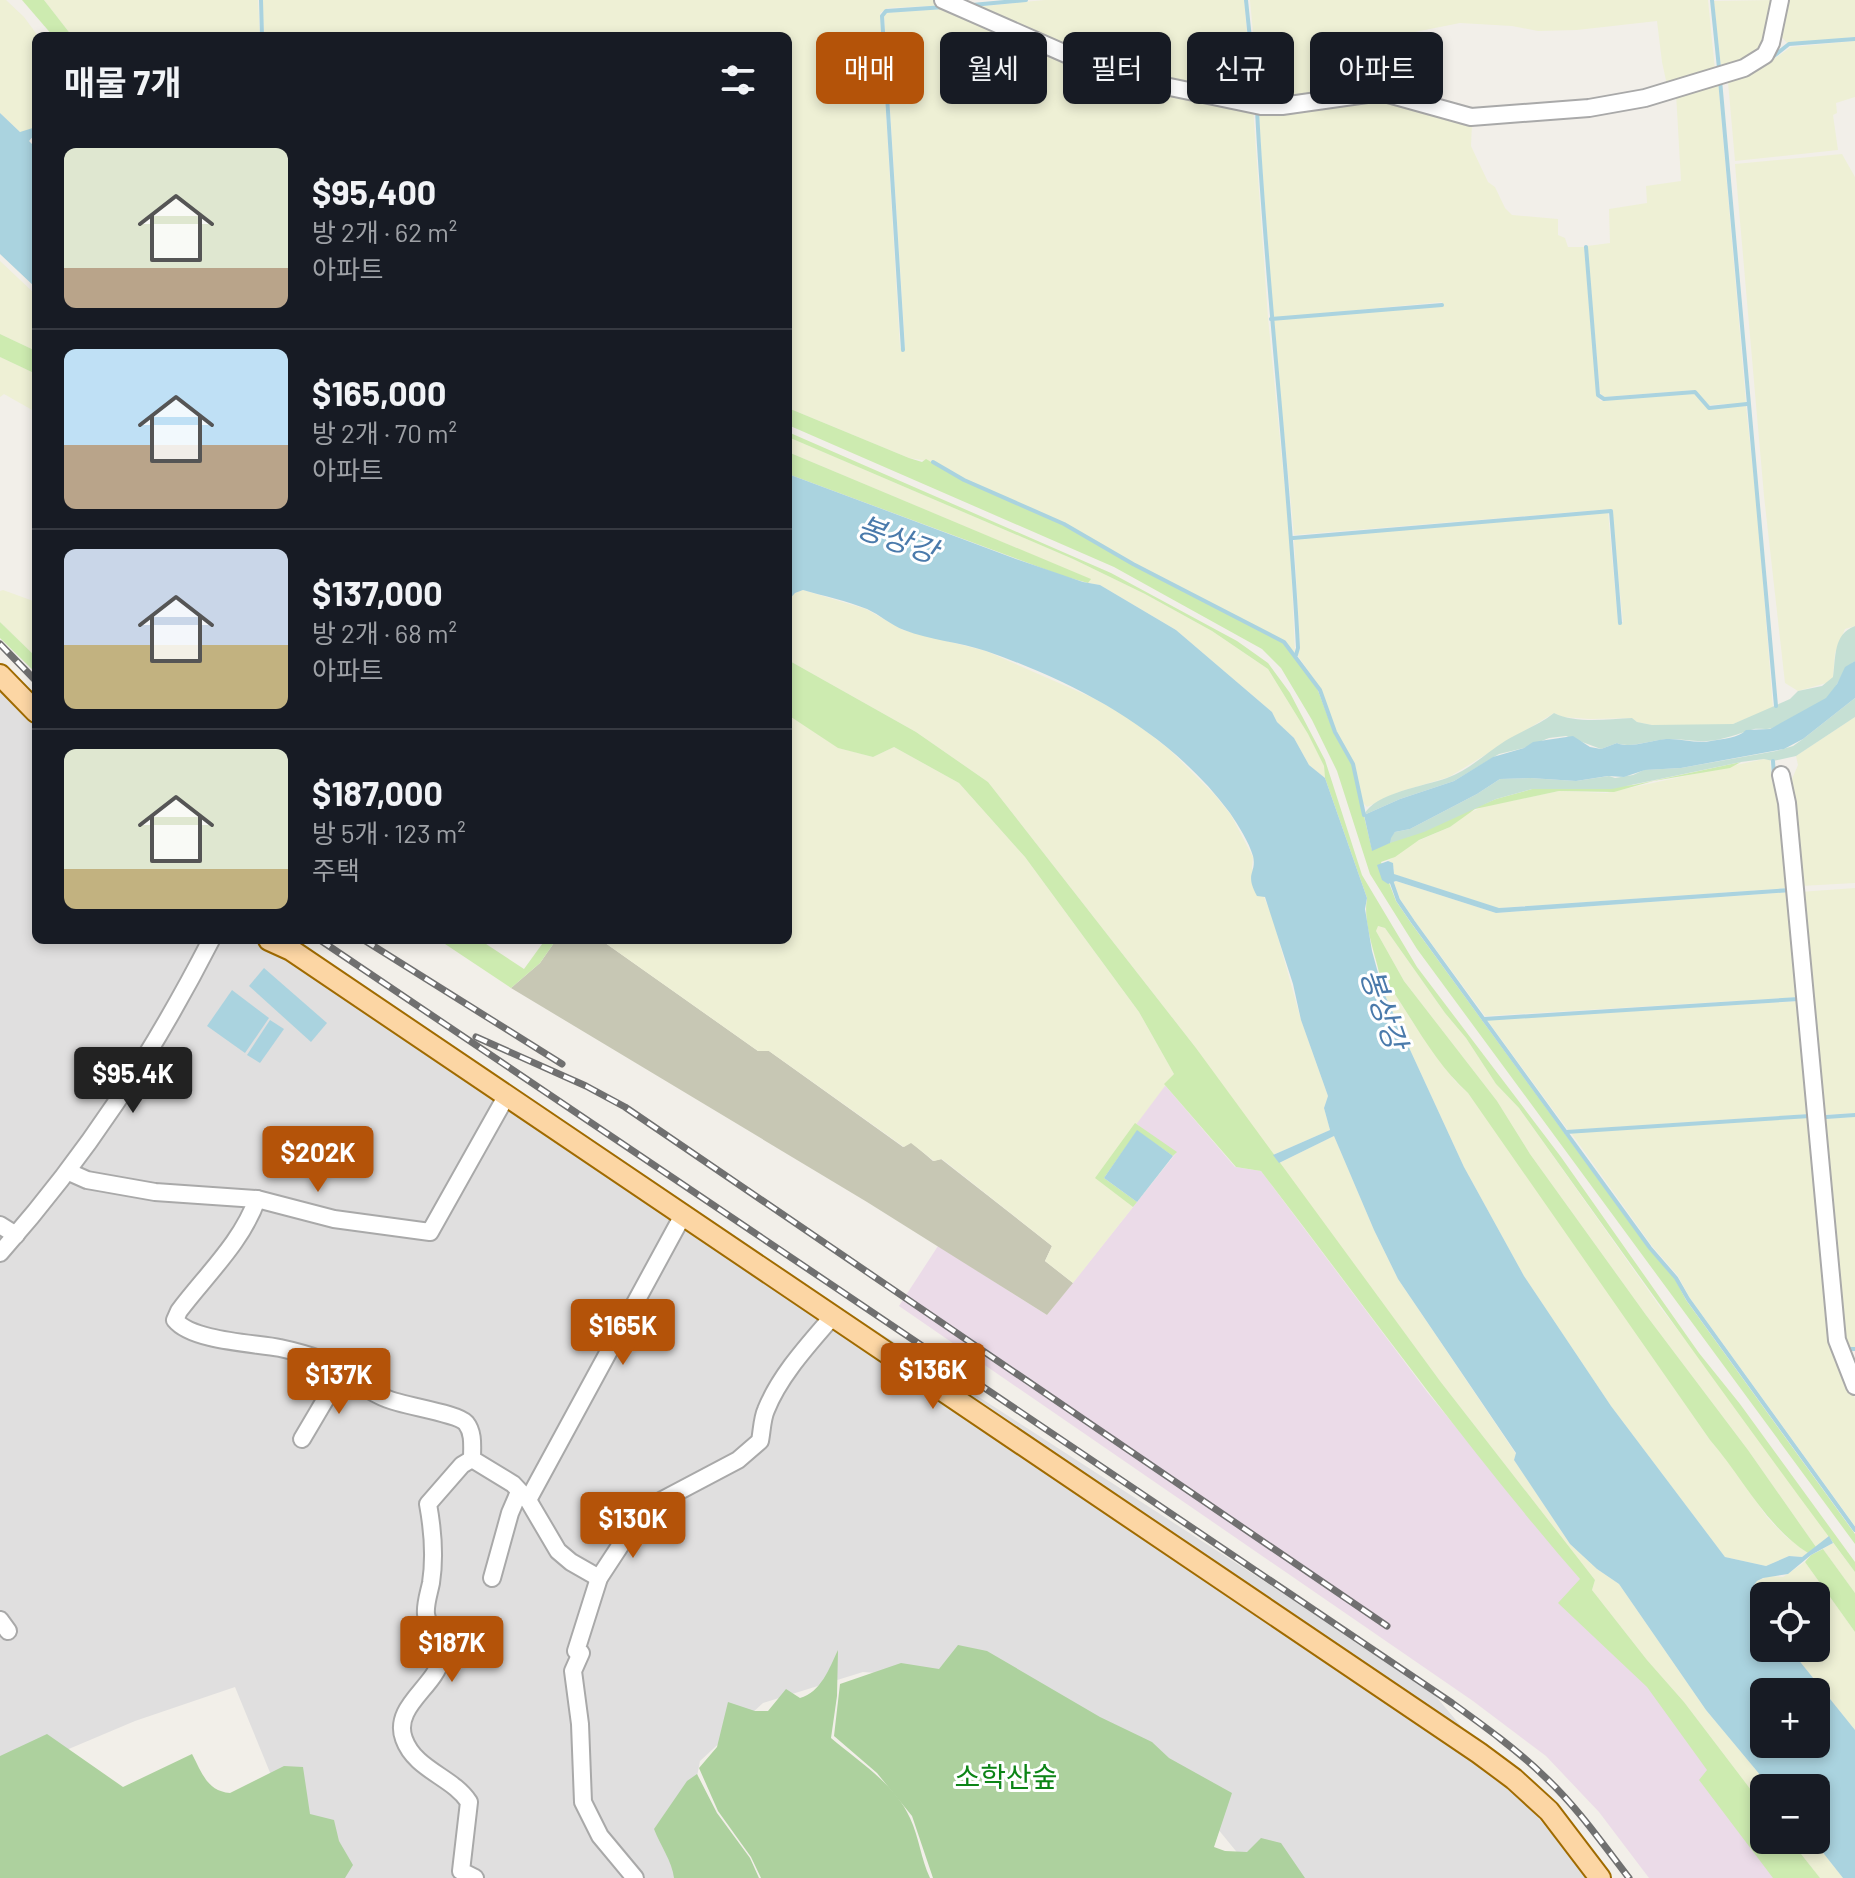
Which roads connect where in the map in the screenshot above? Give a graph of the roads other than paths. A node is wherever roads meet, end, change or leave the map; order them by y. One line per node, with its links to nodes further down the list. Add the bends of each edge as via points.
1 (943, 0): 2 (street, via 1107,72 1165,86 1261,106 1381,92 1471,117 1645,98 1744,68 1765,55)
2 (1780, 0)
3 (0, 675): 4 (main road)
4 (32, 708)
5 (1781, 775): 17 (street, via 1837,1340)
6 (209, 944): 9 (street, via 123,1095)
7 (278, 944): 8 (main road)
8 (507, 1095): 10 (street, via 430,1232 334,1219); 11 (main road)
9 (69, 1172): 10 (street, via 155,1192); 13 (street)
10 (257, 1199): 16 (street, via 249,1221 175,1320 213,1338 306,1355)
11 (683, 1215): 15 (main road); 20 (street)
12 (0, 1225): 13 (street)
13 (16, 1235): 14 (street)
14 (0, 1253)
15 (833, 1316): 22 (street, via 774,1393 760,1441 738,1460 649,1507); 25 (main road, via 1498,1767 1549,1811)
16 (341, 1373): 18 (street); 19 (street, via 382,1397 464,1421 471,1432)
17 (1855, 1386)
18 (302, 1439)
19 (472, 1459): 20 (street); 23 (street, via 428,1504 434,1542 425,1612 441,1657 402,1725 403,1739 419,1759 469,1802 461,1871)
20 (523, 1496): 21 (street, via 510,1513); 22 (street, via 558,1551)
21 (492, 1578)
22 (599, 1578): 24 (street, via 573,1671 583,1802 600,1836)
23 (475, 1878)
24 (635, 1878)
25 (1600, 1878)

